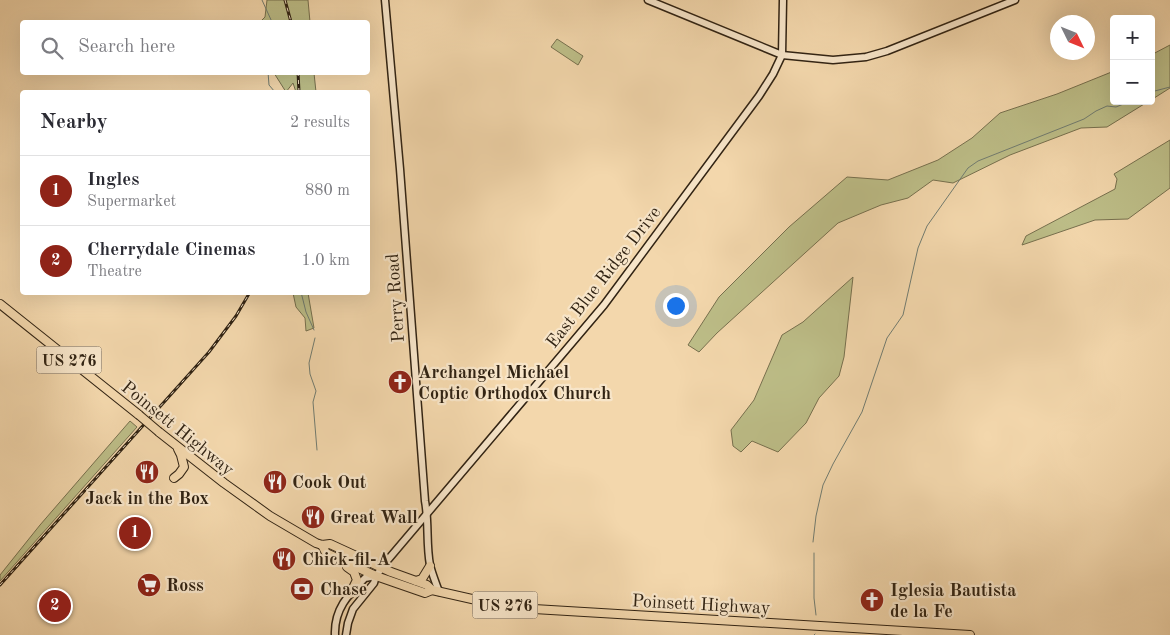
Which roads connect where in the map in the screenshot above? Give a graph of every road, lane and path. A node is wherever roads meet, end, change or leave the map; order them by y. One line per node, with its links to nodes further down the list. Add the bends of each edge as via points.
1 (386, 0): 9 (main road, Perry Road)
2 (648, 0): 5 (main road)
3 (783, 0): 5 (main road)
4 (1015, 0): 5 (main road, via 866,57 833,60)
5 (782, 55): 9 (main road, East Blue Ridge Drive, via 759,96 604,305)
6 (0, 304): 7 (highway, Poinsett Highway / US 276, bridge)
7 (176, 445): 8 (highway, via 184,467); 10 (highway, Poinsett Highway / US 276, via 257,507)
8 (174, 478)
9 (427, 513): 12 (main road, Perry Road); 13 (main road, East Blue Ridge Drive)
10 (322, 545): 11 (highway, Poinsett Highway / US 276); 13 (highway, Poinsett Highway / US 276, via 330,544)
11 (333, 557): 14 (highway, Poinsett Highway / US 276); 17 (highway, via 356,576 356,584)
12 (430, 566): 15 (highway, via 422,579); 16 (main road, Perry Road)
13 (382, 568): 14 (main road, East Blue Ridge Drive); 15 (highway, Poinsett Highway / US 276)
14 (376, 576): 16 (highway, Poinsett Highway / US 276, via 425,592); 17 (main road, via 365,578); 19 (main road, East Blue Ridge Drive, via 353,609)
15 (416, 581): 16 (highway, Poinsett Highway / US 276)
16 (436, 591): 20 (highway, Poinsett Highway / US 276, via 534,609)
17 (350, 594): 18 (main road, via 338,611)
18 (335, 635)
19 (346, 635)
20 (970, 635)

